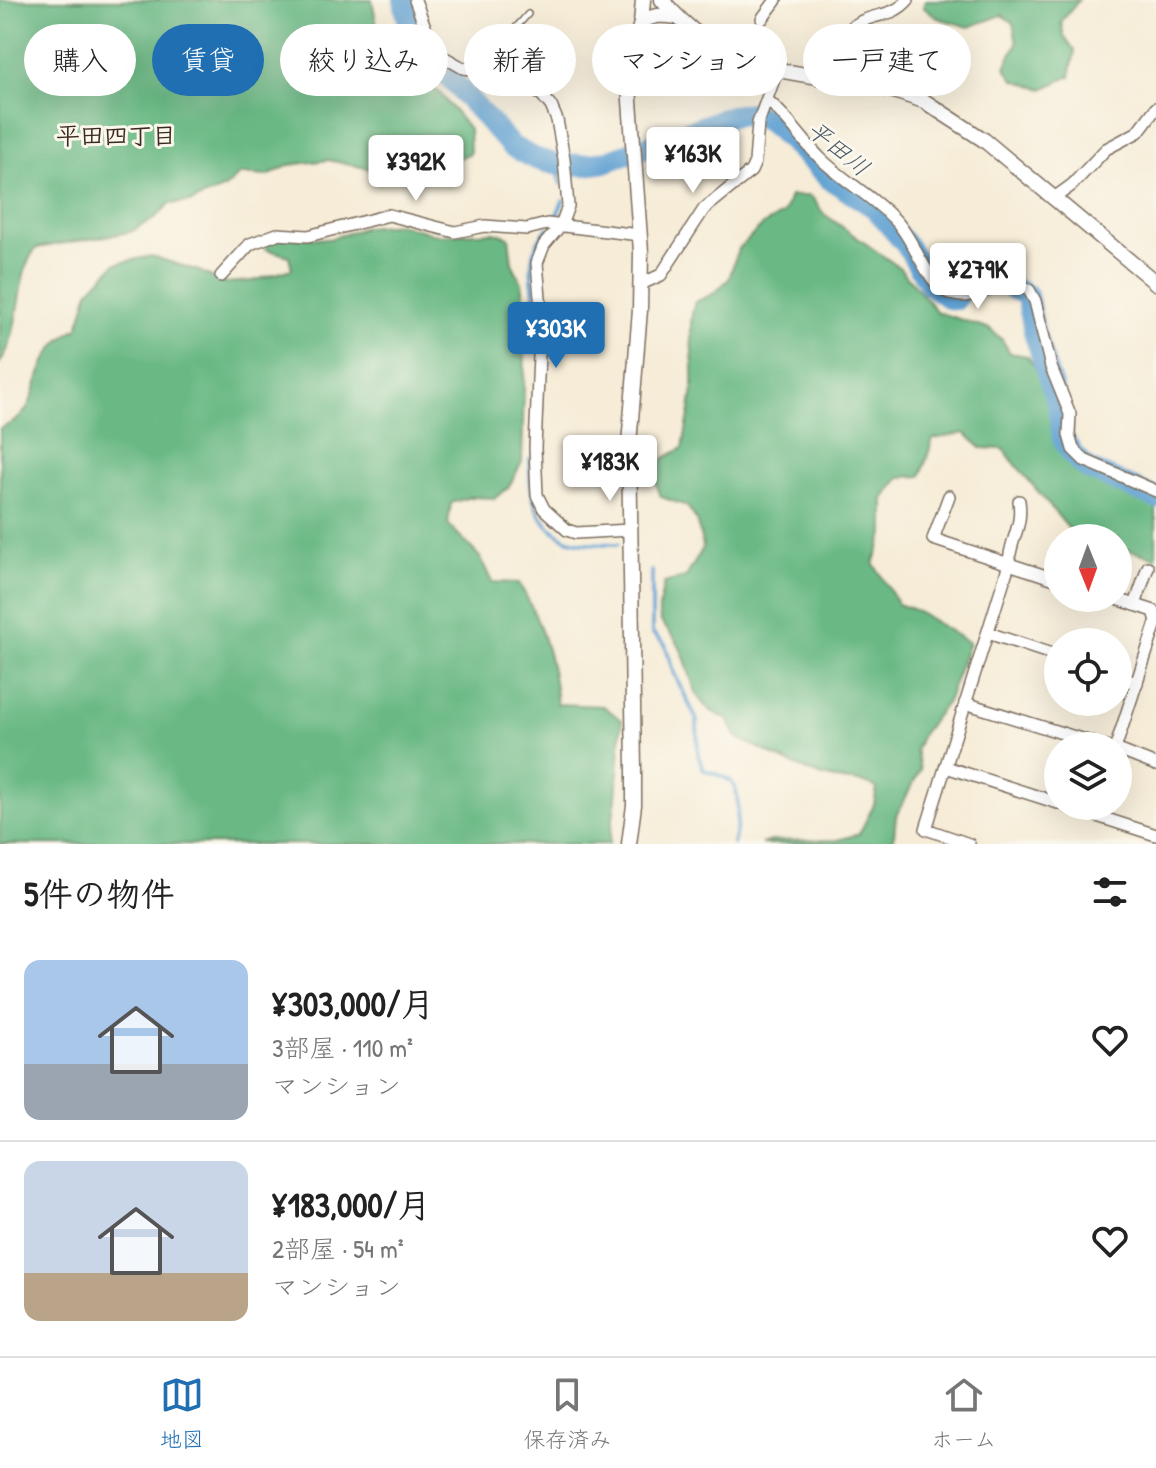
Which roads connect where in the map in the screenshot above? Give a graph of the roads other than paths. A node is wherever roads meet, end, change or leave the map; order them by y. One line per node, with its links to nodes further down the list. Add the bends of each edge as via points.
1 (415, 0): 13 (street, via 429,38 442,56)
2 (643, 0): 9 (street)
3 (662, 0): 7 (street)
4 (908, 0): 12 (street, via 897,11)
5 (774, 1): 8 (street)
6 (528, 14): 10 (lane)
7 (677, 17): 9 (street, via 659,15); 11 (street)
8 (762, 19)
9 (641, 23): 21 (street, via 629,87)
10 (519, 24)
11 (687, 24)
12 (859, 24)
13 (464, 68)
14 (543, 96): 20 (street, via 557,120 564,159 568,206)
15 (768, 96): 18 (street)
16 (909, 96): 19 (street, via 984,140)
17 (1156, 108): 19 (street, via 1138,132 1106,149)
18 (762, 111): 24 (street, via 751,171 704,209 661,275); 25 (street, via 881,206 947,292 971,295 1012,282 1029,290 1070,414 1073,449 1084,460)
19 (1054, 198): 23 (street)
20 (561, 225): 21 (street); 22 (street, via 485,226 455,232 389,215 308,236 277,234 250,244); 28 (street, via 544,245 536,271 541,309 537,495 567,530)
21 (640, 235): 24 (street)
22 (221, 276)
23 (1156, 283)
24 (641, 284): 28 (street, via 629,444)
25 (1156, 491)
26 (949, 496): 29 (street, via 933,539)
27 (1019, 501): 29 (street, via 1022,519)
28 (630, 530): 48 (street, via 634,805)
29 (1009, 564): 31 (street); 35 (street)
30 (1148, 567): 33 (street)
31 (1044, 575)
32 (1132, 604): 33 (street)
33 (1135, 605): 34 (street, via 1154,611)
34 (1156, 620): 38 (street)
35 (988, 633): 36 (street); 39 (street)
36 (1044, 651)
37 (1132, 681): 38 (street)
38 (1137, 683): 41 (street)
39 (965, 703): 40 (street); 44 (street)
40 (1059, 732)
41 (1122, 732)
42 (1132, 755): 43 (street)
43 (1156, 765)
44 (946, 767): 45 (street); 49 (street, via 926,829)
45 (1044, 798)
46 (1109, 820): 47 (street)
47 (1156, 835)
48 (629, 844)
49 (969, 844)

